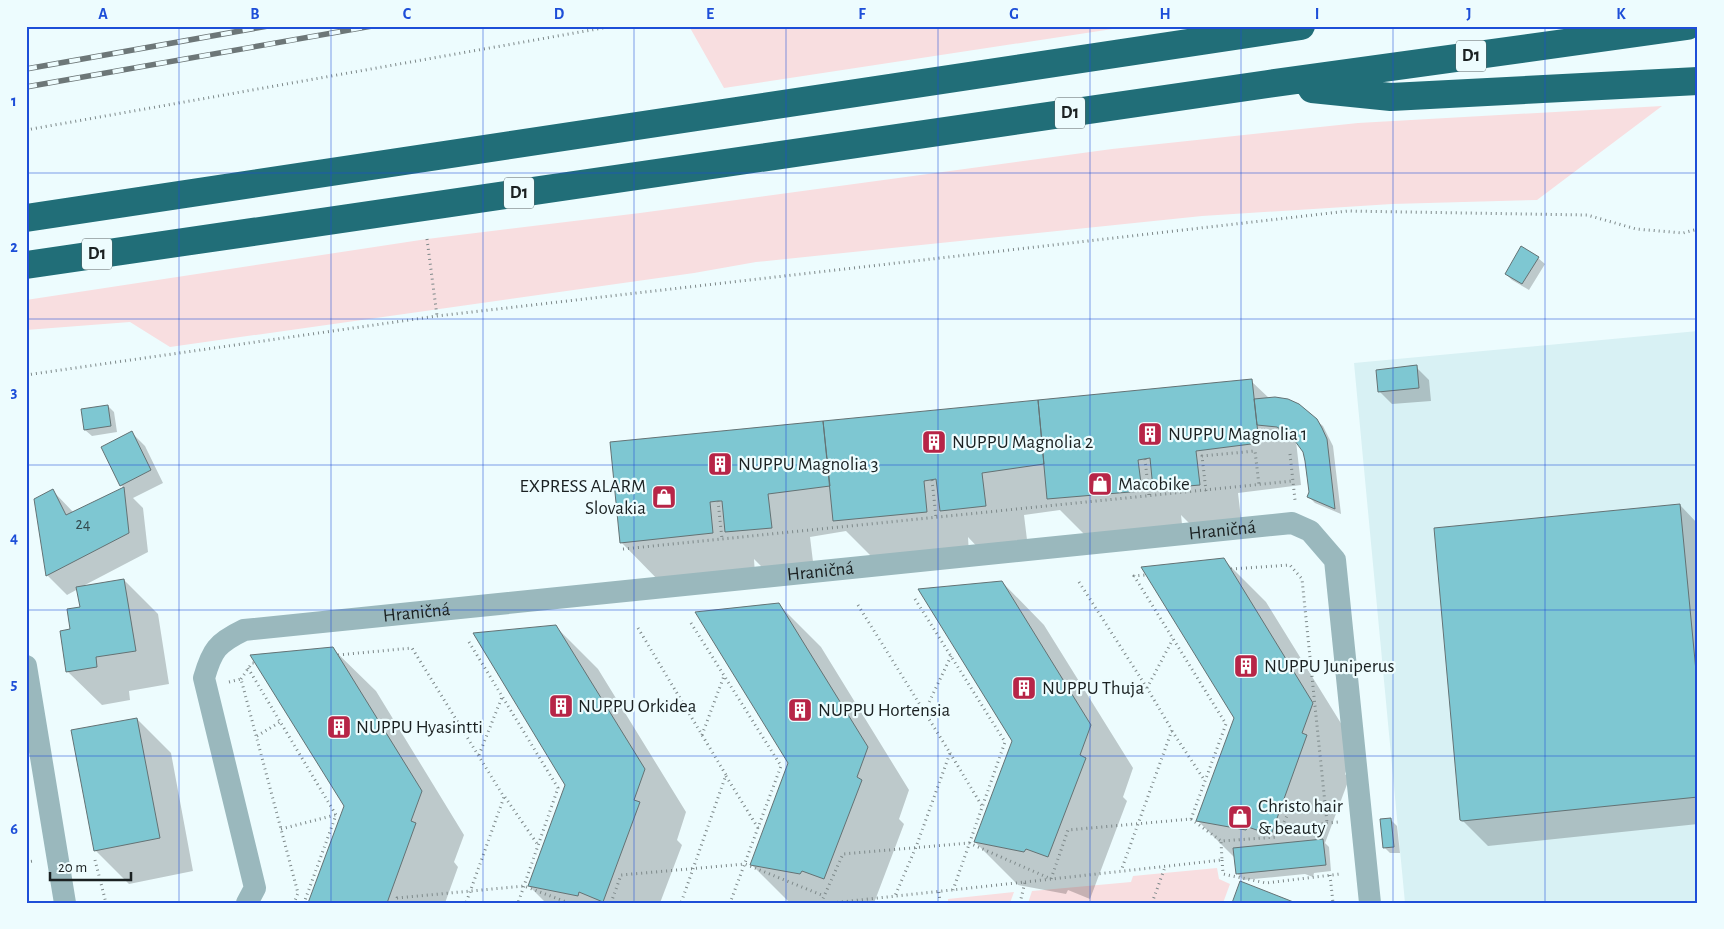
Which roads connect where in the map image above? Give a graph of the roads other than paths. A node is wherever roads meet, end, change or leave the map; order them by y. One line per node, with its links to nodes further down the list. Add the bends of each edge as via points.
1 (1301, 26): 3 (highway, D1)
2 (1681, 27): 5 (highway, D1)
3 (1265, 29): 6 (highway, D1, via 404,163)
4 (1690, 81): 5 (highway, via 1391,98)
5 (1268, 84): 7 (highway, D1)
6 (26, 218)
7 (26, 265)
8 (26, 666): 9 (street)
9 (65, 903)
10 (247, 903): 11 (street, Hraničná, via 255,888 204,678 210,658 224,640 244,630 1292,523 1310,531 1335,560)
11 (1370, 903)

